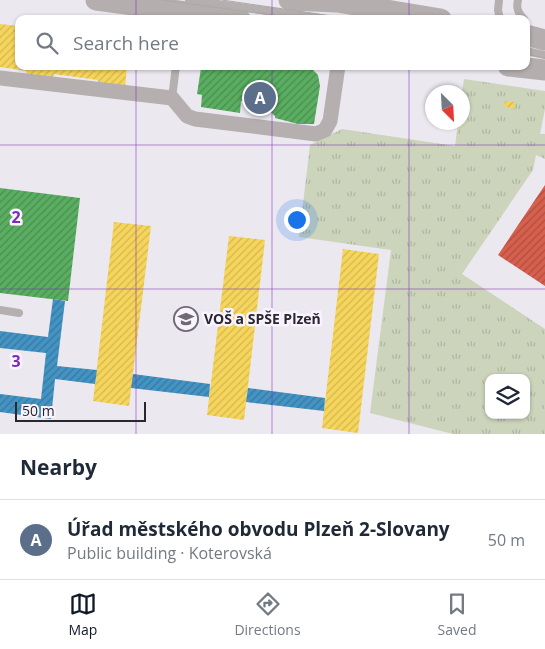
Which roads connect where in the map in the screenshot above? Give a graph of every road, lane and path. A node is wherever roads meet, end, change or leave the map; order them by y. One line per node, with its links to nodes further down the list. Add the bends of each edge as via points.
1 (96, 0): 7 (street)
2 (189, 0): 8 (lane)
3 (289, 0): 6 (street)
4 (499, 0): 10 (lane)
5 (518, 0): 11 (lane, via 516,5)
6 (358, 3): 9 (street)
7 (210, 15)
8 (298, 15)
9 (420, 15)
10 (499, 15)
11 (520, 15)
12 (530, 27): 14 (lane)
13 (530, 36): 14 (street)
14 (545, 38)
15 (530, 52): 16 (lane)
16 (545, 55)
17 (530, 68): 20 (street)
18 (176, 70): 22 (lane)
19 (337, 70): 22 (street, via 330,121 325,130 312,134 195,119 187,116)
20 (545, 70)
21 (0, 78): 22 (street)
22 (172, 98)
23 (0, 310): 24 (lane)
24 (19, 313)

